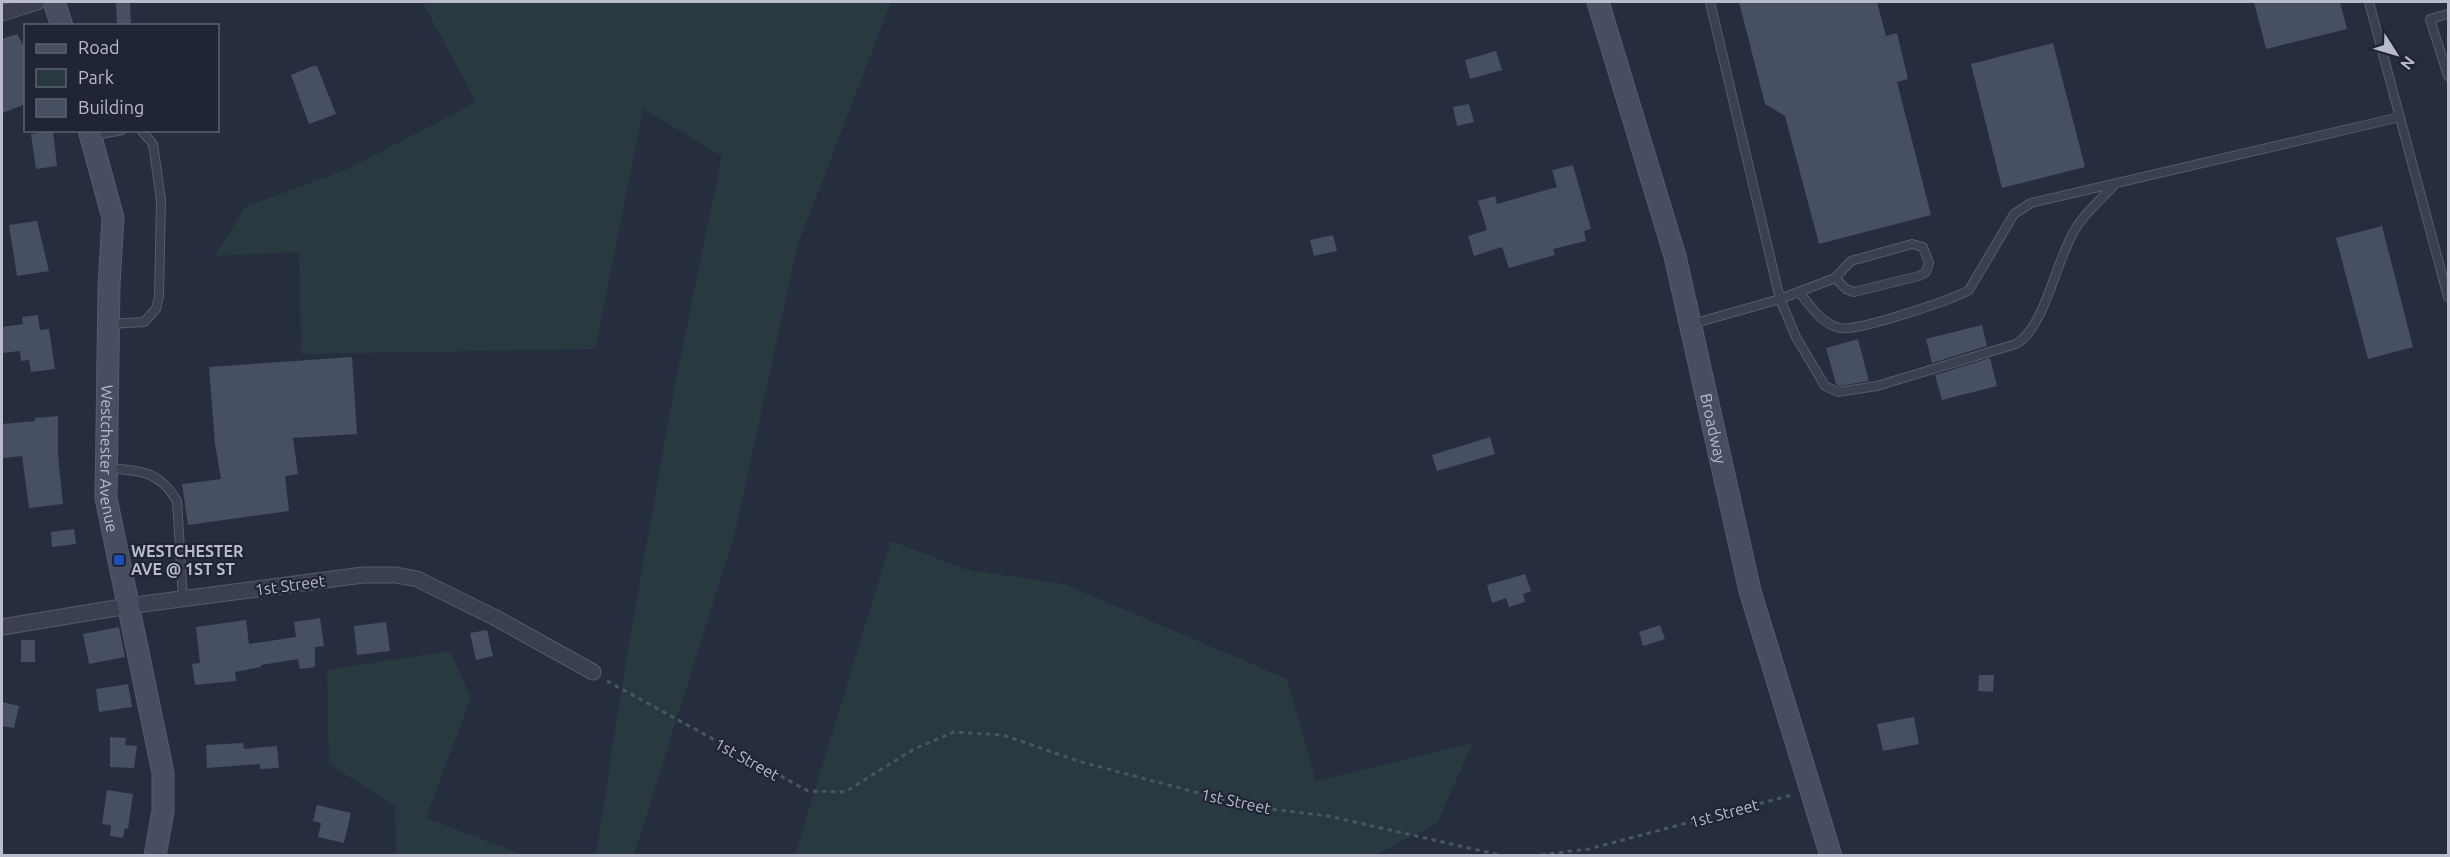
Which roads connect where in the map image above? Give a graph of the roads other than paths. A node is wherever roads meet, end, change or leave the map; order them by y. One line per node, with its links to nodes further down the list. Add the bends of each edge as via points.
1 (37, 2): 6 (street)
2 (54, 2): 8 (street)
3 (1598, 2): 19 (street, Broadway, via 1656,189)
4 (1710, 2): 17 (lane)
5 (2369, 2): 10 (lane)
6 (2, 13)
7 (2448, 14): 9 (lane, via 2430,19)
8 (61, 24)
9 (2448, 75)
10 (2400, 117): 13 (lane); 16 (lane)
11 (143, 132): 18 (lane, via 153,144 161,200 159,296 156,309 144,322)
12 (90, 133): 18 (street, Westchester Avenue, via 113,219)
13 (2114, 185): 15 (lane, via 2044,198 2020,208 1975,284 1938,303 1842,329 1823,320); 17 (lane, via 2079,223 2037,321 2026,338 2016,344 1876,386 1838,392 1825,386 1812,368)
14 (1835, 278): 14 (lane, via 1854,292 1919,276 1926,272 1929,263 1923,247 1912,244 1851,261); 15 (lane)
15 (1799, 292): 17 (lane)
16 (2448, 296)
17 (1780, 299): 19 (lane)
18 (109, 324): 20 (street, Westchester Avenue)
19 (1691, 324): 26 (street, Broadway, via 1750,591)
20 (106, 468): 21 (lane, via 142,471 169,487 177,501); 22 (street, Westchester Avenue, via 106,498)
21 (183, 599): 22 (street, 1st Street); 24 (street, 1st Street, via 363,575 396,575 449,593)
22 (128, 606): 23 (street, 1st Street); 25 (street, Westchester Avenue, via 163,773 163,811)
23 (2, 627)
24 (593, 672)
25 (155, 855)
26 (1831, 855)

